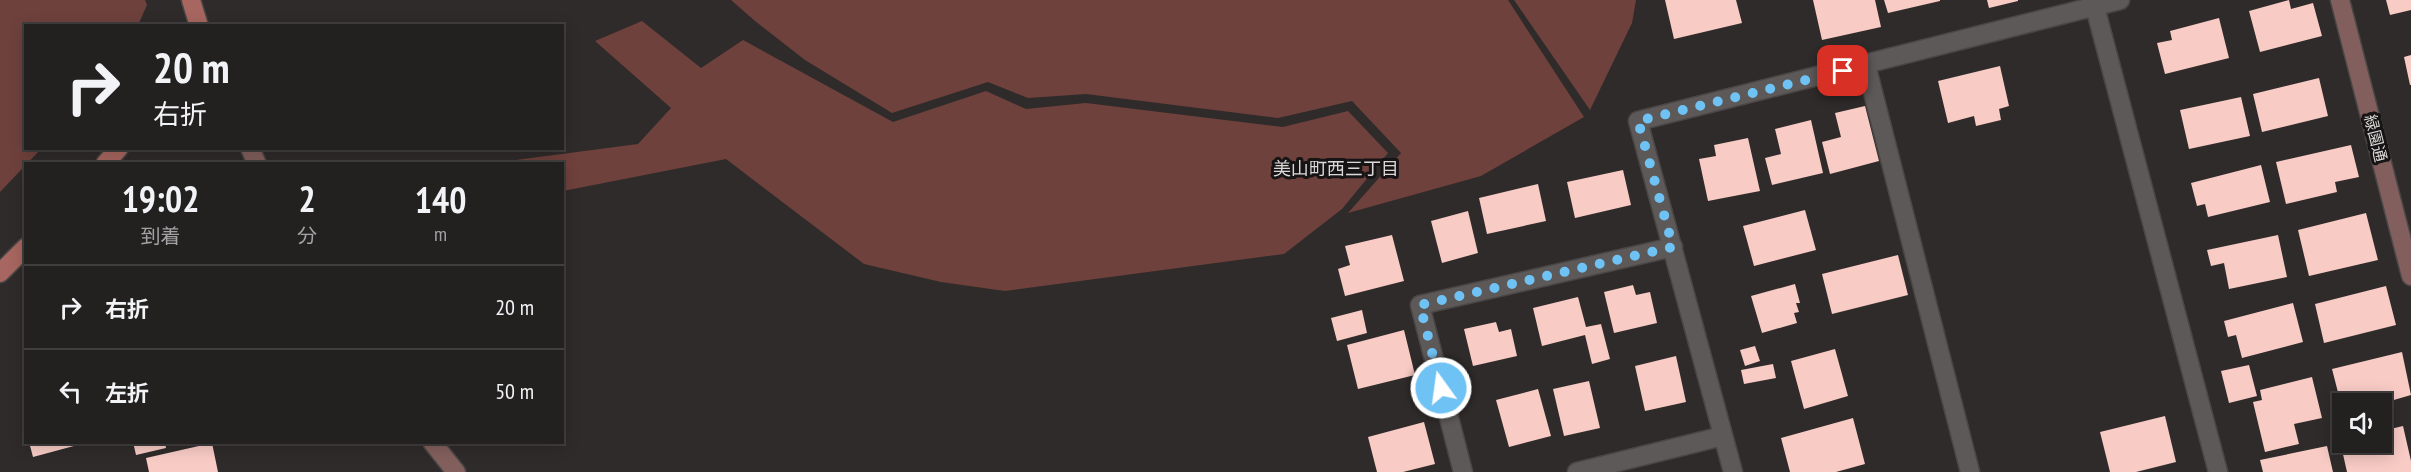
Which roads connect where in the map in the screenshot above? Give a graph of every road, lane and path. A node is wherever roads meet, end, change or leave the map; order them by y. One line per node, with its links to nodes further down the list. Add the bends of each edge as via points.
1 (191, 0): 5 (main road)
2 (2120, 0): 4 (street)
3 (2340, 0): 12 (street, 緑園通)
4 (2095, 7): 6 (street); 20 (street)
5 (198, 24)
6 (1866, 65): 9 (street, via 1638,121); 19 (street)
7 (117, 150): 8 (main road)
8 (107, 162)
9 (1673, 247): 13 (street); 16 (street, via 1420,305)
10 (24, 249): 11 (main road)
11 (0, 273)
12 (2411, 276)
13 (1724, 436): 17 (street); 18 (street)
14 (434, 444): 15 (street)
15 (456, 472)
16 (1463, 472)
17 (1577, 472)
18 (1733, 472)
19 (1970, 472)
20 (2218, 472)

